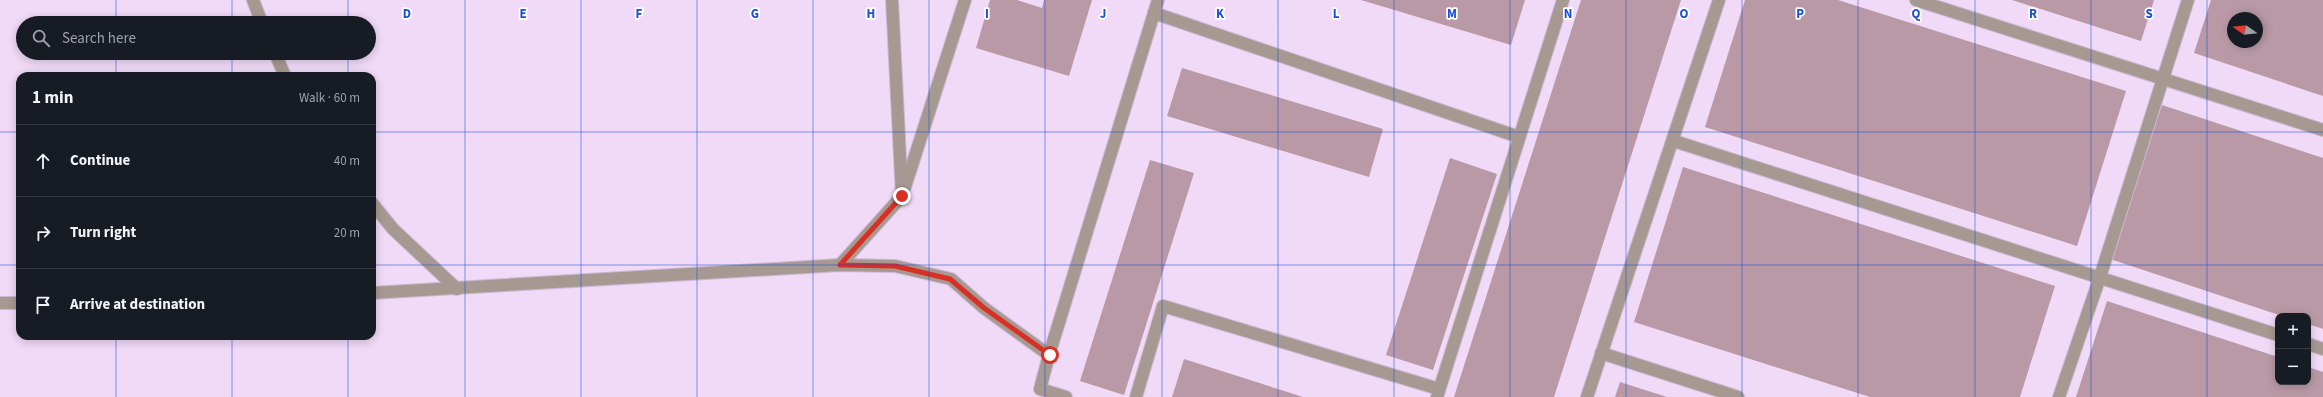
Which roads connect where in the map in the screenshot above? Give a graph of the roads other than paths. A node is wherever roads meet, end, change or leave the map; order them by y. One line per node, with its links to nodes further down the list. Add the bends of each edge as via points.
1 (253, 0): 10 (street)
2 (892, 0): 17 (street)
3 (965, 0): 17 (street)
4 (1158, 0): 9 (street)
5 (1563, 0): 15 (street)
6 (1719, 0): 16 (street)
7 (1916, 0): 13 (street)
8 (2188, 0): 13 (street)
9 (1154, 13): 15 (street); 29 (street)
10 (259, 16)
11 (278, 60): 12 (street)
12 (283, 72)
13 (2163, 79): 14 (street); 20 (street)
14 (2323, 130)
15 (1519, 137): 30 (street)
16 (1674, 141): 20 (street); 28 (street)
17 (902, 196): 19 (street)
18 (376, 208): 21 (street, via 393,229)
19 (840, 265): 21 (street); 29 (street, via 895,266 950,279 984,308)
20 (2100, 277): 25 (street); 35 (street)
21 (458, 289): 22 (street)
22 (376, 293)
23 (0, 303): 24 (street)
24 (16, 303)
25 (2275, 334)
26 (2311, 345): 27 (street)
27 (2323, 349)
28 (1601, 353): 33 (street); 34 (street)
29 (1050, 355): 31 (street, via 1040,389)
30 (1438, 393): 32 (street, via 1163,306)
31 (1066, 397)
32 (1136, 397)
33 (1587, 397)
34 (1738, 397)
35 (2059, 397)

